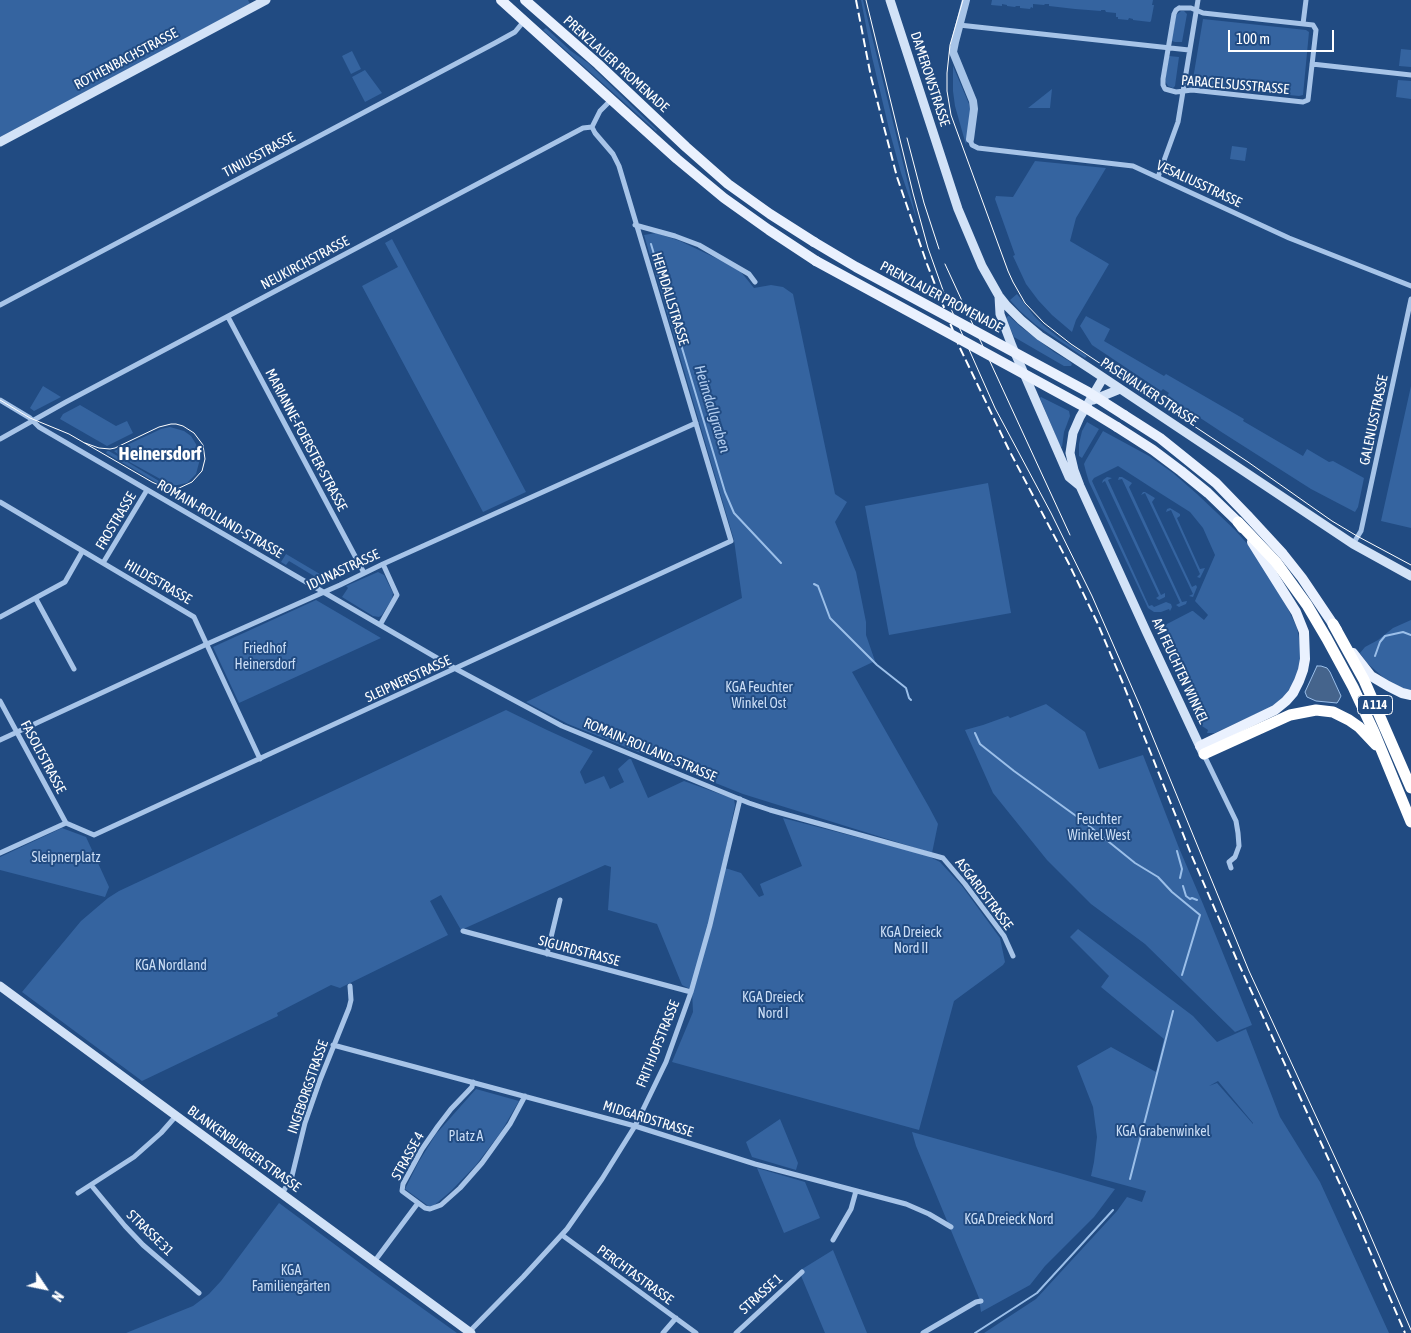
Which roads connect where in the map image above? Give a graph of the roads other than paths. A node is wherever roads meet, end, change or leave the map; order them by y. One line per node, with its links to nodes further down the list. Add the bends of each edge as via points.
1 (266, 0): 20 (main road, ROTHENBACHSTRASSE)
2 (501, 0): 9 (main road, PRENZLAUER PROMENADE)
3 (525, 0): 51 (main road, PRENZLAUER PROMENADE, bridge, via 728,184 770,214 856,267 1088,392 1160,438 1216,483 1247,515 1302,578)
4 (890, 0): 21 (main road, DAMEROWSTRASSE)
5 (966, 0): 11 (street)
6 (1198, 0): 8 (street)
7 (1306, 0): 10 (street)
8 (1196, 10): 10 (street, PARACELSUSSTRASSE); 12 (street, PARACELSUSSTRASSE, via 1176,10); 13 (street)
9 (525, 21): 17 (main road, PRENZLAUER PROMENADE); 28 (street, TINIUSSTRASSE, via 495,43)
10 (1303, 24): 14 (street, PARACELSUSSTRASSE, via 1316,28)
11 (959, 25): 12 (street); 19 (street, via 953,52 973,101)
12 (1169, 48): 13 (street); 16 (street, PARACELSUSSTRASSE, via 1163,85 1167,90)
13 (1189, 50): 16 (street)
14 (1312, 64): 15 (street); 16 (street, PARACELSUSSTRASSE, via 1305,102)
15 (1411, 75)
16 (1182, 91): 22 (street, via 1178,122)
17 (612, 100): 18 (street, via 600,111); 40 (main road, PRENZLAUER PROMENADE, bridge, via 724,198 769,230 816,261 1081,404 1181,471)
18 (592, 127): 23 (street, HEIMDALLSTRASSE, via 619,166); 29 (street, NEUKIRCHSTRASSE, via 583,128)
19 (970, 139): 22 (street, VESALIUSSTRASSE, via 972,145 991,150 1133,166)
20 (0, 142)
21 (944, 168): 26 (main road, PASEWALKER STRASSE, via 982,266)
22 (1158, 177): 25 (street, VESALIUSSTRASSE, via 1288,238)
23 (635, 224): 24 (street, via 699,245 741,268); 35 (street, HEIMDALLSTRASSE)
24 (755, 282)
25 (1411, 286)
26 (999, 296): 30 (main road, PASEWALKER STRASSE, via 1028,326); 37 (main road, AM FEUCHTEN WINKEL, via 1000,314 1012,346 1069,477)
27 (1411, 299): 42 (street, GALENUSSTRASSE, via 1361,531)
28 (0, 305)
29 (228, 317): 34 (street, NEUKIRCHSTRASSE); 46 (street, MARIANNE-FOERSTER-STRASSE)
30 (1103, 378): 31 (main road, PASEWALKER STRASSE); 33 (main road, AM FEUCHTEN WINKEL)
31 (1120, 389): 33 (main road); 42 (main road, PASEWALKER STRASSE)
32 (0, 400): 34 (street, ROMAIN-ROLLAND-STRASSE)
33 (1089, 402): 37 (main road, AM FEUCHTEN WINKEL, via 1073,432 1070,445)
34 (33, 421): 36 (street, NEUKIRCHSTRASSE); 38 (street, ROMAIN-ROLLAND-STRASSE)
35 (696, 423): 41 (street, HEIMDALLSTRASSE); 45 (street, IDUNASTRASSE)
36 (0, 439)
37 (1080, 486): 60 (main road, AM FEUCHTEN WINKEL)
38 (147, 490): 44 (street, FROSTRASSE); 48 (street, ROMAIN-ROLLAND-STRASSE)
39 (0, 502): 43 (street, HILDESTRASSE)
40 (1238, 522): 60 (main road, PRENZLAUER PROMENADE, via 1296,612 1304,632 1305,659 1293,693 1281,706); 61 (highway, A 114, via 1276,562 1307,605 1353,687)
41 (731, 541): 55 (street, SLEIPNERSTRASSE)
42 (1353, 544): 47 (main road, PASEWALKER STRASSE)
43 (82, 552): 44 (street, HILDESTRASSE); 49 (street, via 65,582)
44 (103, 563): 53 (street, HILDESTRASSE, via 194,617)
45 (383, 564): 46 (street, IDUNASTRASSE); 52 (street, via 397,595)
46 (364, 573): 48 (street, IDUNASTRASSE)
47 (1411, 576)
48 (324, 592): 52 (street, ROMAIN-ROLLAND-STRASSE); 53 (street, IDUNASTRASSE)
49 (36, 598): 50 (street); 54 (street)
50 (0, 617)
51 (1333, 624): 56 (main road, PRENZLAUER PROMENADE, via 1371,676); 63 (highway, A 114, via 1364,680)
52 (380, 625): 55 (street, ROMAIN-ROLLAND-STRASSE)
53 (207, 644): 58 (street, IDUNASTRASSE); 62 (street, HILDESTRASSE)
54 (74, 669)
55 (456, 669): 62 (street, SLEIPNERSTRASSE); 64 (street, ROMAIN-ROLLAND-STRASSE, via 562,726)
56 (1411, 695)
57 (0, 700): 58 (street, FASOLTSTRASSE)
58 (17, 732): 59 (street, IDUNASTRASSE); 66 (street, FASOLTSTRASSE)
59 (0, 740)
60 (1202, 750): 61 (highway, via 1290,715 1316,710 1332,712 1349,720); 69 (street, AM FEUCHTEN WINKEL, via 1236,821 1239,846 1229,862)
61 (1382, 751): 65 (highway, A 114)
62 (260, 759): 66 (street, SLEIPNERSTRASSE, via 94,835)
63 (1411, 788)
64 (740, 799): 68 (street, ROMAIN-ROLLAND-STRASSE); 76 (street, FRITHJOFSTRASSE)
65 (1411, 822)
66 (66, 823): 67 (street)
67 (0, 853)
68 (929, 854): 73 (street, ASGARDSTRASSE, via 943,858 965,884 1004,936)
69 (1231, 868)
70 (560, 900): 72 (street)
71 (462, 932): 72 (street, SIGURDSTRASSE)
72 (547, 954): 76 (street, SIGURDSTRASSE)
73 (1013, 956)
74 (0, 986): 80 (main road, BLANKENBURGER STRASSE)
75 (350, 986): 77 (street, INGEBORGSTRASSE, via 349,1008)
76 (690, 992): 81 (street, FRITHJOFSTRASSE, via 666,1062)
77 (333, 1045): 78 (street, MIDGARDSTRASSE); 85 (street, INGEBORGSTRASSE, via 292,1176)
78 (474, 1082): 79 (street, MIDGARDSTRASSE); 86 (street, STRASSE 4, via 438,1126 403,1184 402,1191)
79 (525, 1096): 81 (street, MIDGARDSTRASSE); 86 (street, via 497,1143 460,1188 441,1205 430,1209)
80 (176, 1116): 82 (street, via 134,1157); 85 (main road, BLANKENBURGER STRASSE)
81 (635, 1126): 83 (street, MIDGARDSTRASSE, via 755,1164); 88 (street, FRITHJOFSTRASSE)
82 (91, 1185): 84 (street); 92 (street, STRASSE 31, via 143,1244)
83 (856, 1191): 87 (street, MIDGARDSTRASSE, via 906,1204); 89 (street, via 851,1209)
84 (78, 1193)
85 (282, 1194): 90 (main road, BLANKENBURGER STRASSE)
86 (418, 1203): 90 (street)
87 (951, 1227)
88 (562, 1235): 94 (street, PERCHTASTRASSE); 95 (street, FRITHJOFSTRASSE)
89 (833, 1240)
90 (374, 1262): 95 (main road, BLANKENBURGER STRASSE)
91 (802, 1272): 98 (street, STRASSE 1)
92 (199, 1293)
93 (981, 1301): 99 (street)
94 (676, 1318): 96 (street); 97 (street, PERCHTASTRASSE)
95 (470, 1332)
96 (663, 1333)
97 (696, 1333)
98 (736, 1333)
99 (923, 1333)

